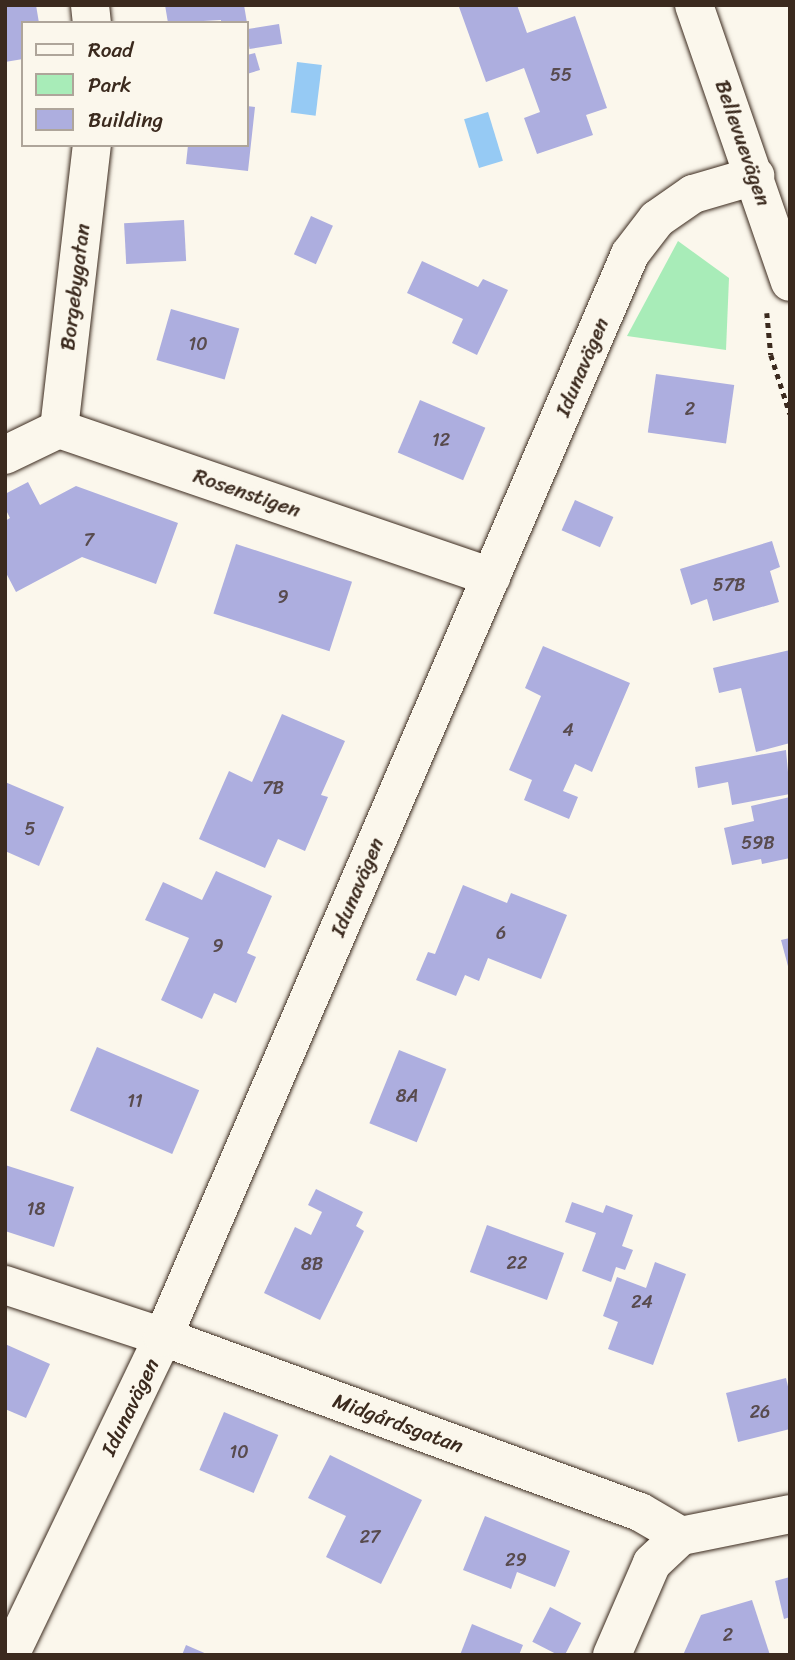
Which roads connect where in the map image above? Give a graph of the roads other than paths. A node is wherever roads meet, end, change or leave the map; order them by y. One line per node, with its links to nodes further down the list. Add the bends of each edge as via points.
1 (694, 5): 3 (street, Bellevuevägen)
2 (92, 147): 5 (street, Borgebygatan)
3 (755, 176): 4 (street, Bellevuevägen); 7 (street, Idunavägen, via 693,194 657,219 630,254)
4 (790, 282)
5 (58, 429): 6 (street); 7 (street, Rosenstigen)
6 (5, 455)
7 (491, 577): 9 (street, Idunavägen)
8 (5, 1285): 9 (street, Midgårdsgatan)
9 (163, 1338): 11 (street, Midgårdsgatan, via 640,1512); 12 (street, Idunavägen)
10 (790, 1514): 11 (street)
11 (681, 1536): 13 (street, via 652,1563)
12 (10, 1655)
13 (612, 1655)

